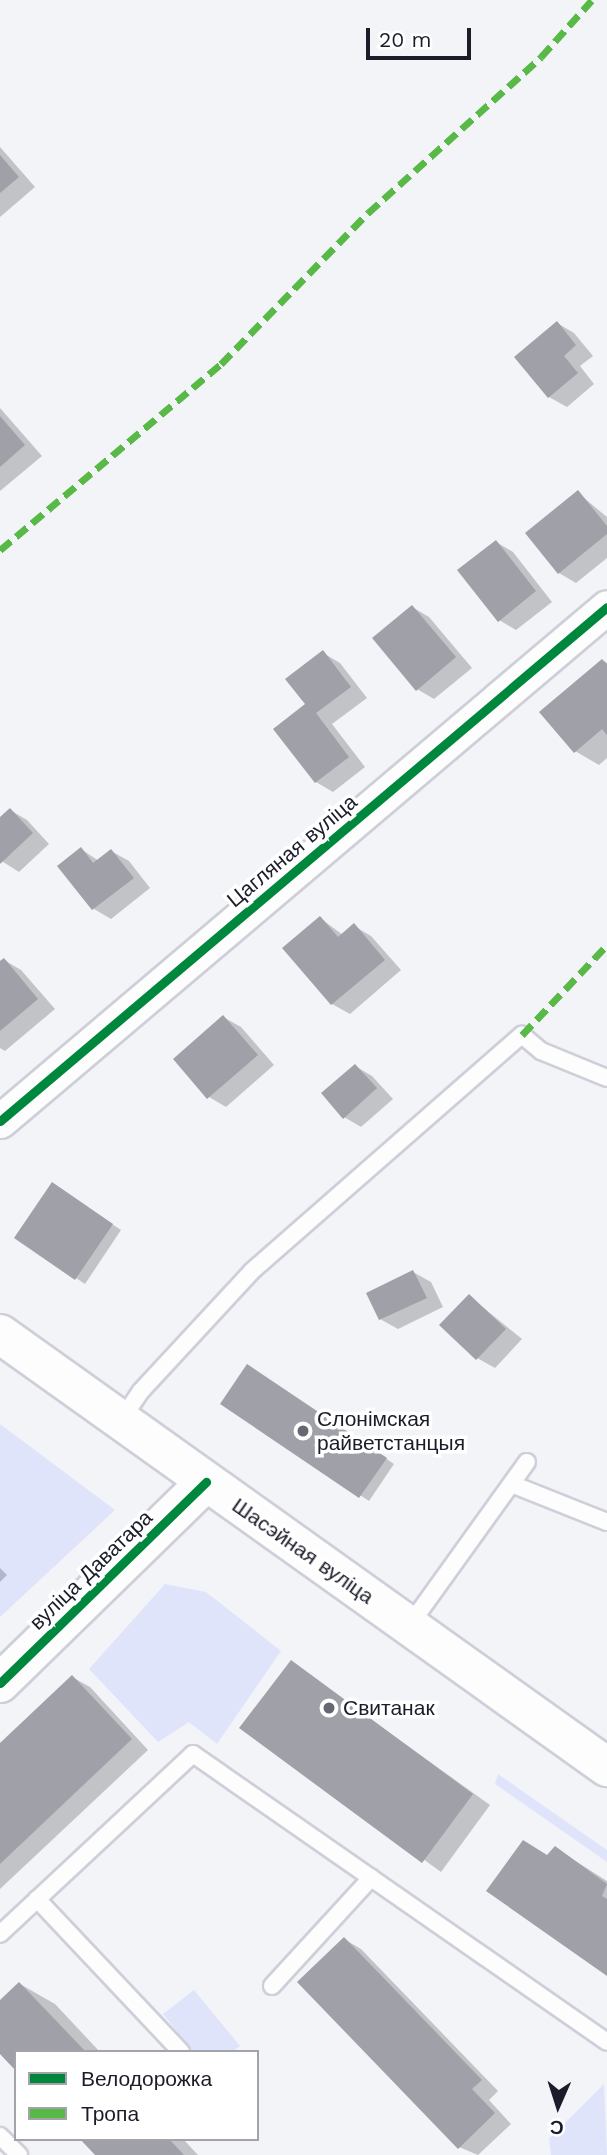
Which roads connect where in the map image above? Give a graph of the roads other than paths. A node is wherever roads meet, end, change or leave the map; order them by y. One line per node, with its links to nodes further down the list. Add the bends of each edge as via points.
1 (607, 607): 3 (street, Цагляная вуліца)
2 (607, 1078): 5 (lane, via 541,1051 522,1035 252,1271 141,1391)
3 (0, 1121)
4 (0, 1334): 5 (main road, Шасэйная вуліца)
5 (120, 1422): 7 (main road, Шасэйная вуліца)
6 (527, 1462): 8 (lane)
7 (206, 1482): 10 (main road, Шасэйная вуліца); 11 (main road, вуліца Даватара)
8 (514, 1486): 9 (lane); 10 (lane)
9 (607, 1522)
10 (409, 1626): 12 (main road, Шасэйная вуліца)
11 (0, 1683)
12 (607, 1767)
13 (371, 1878): 14 (lane, via 192,1754); 16 (lane); 17 (lane)
14 (37, 1899): 15 (lane); 18 (lane)
15 (0, 1934)
16 (272, 1986)
17 (607, 2042)
18 (179, 2050)
19 (0, 2136): 20 (lane)
20 (19, 2155)

